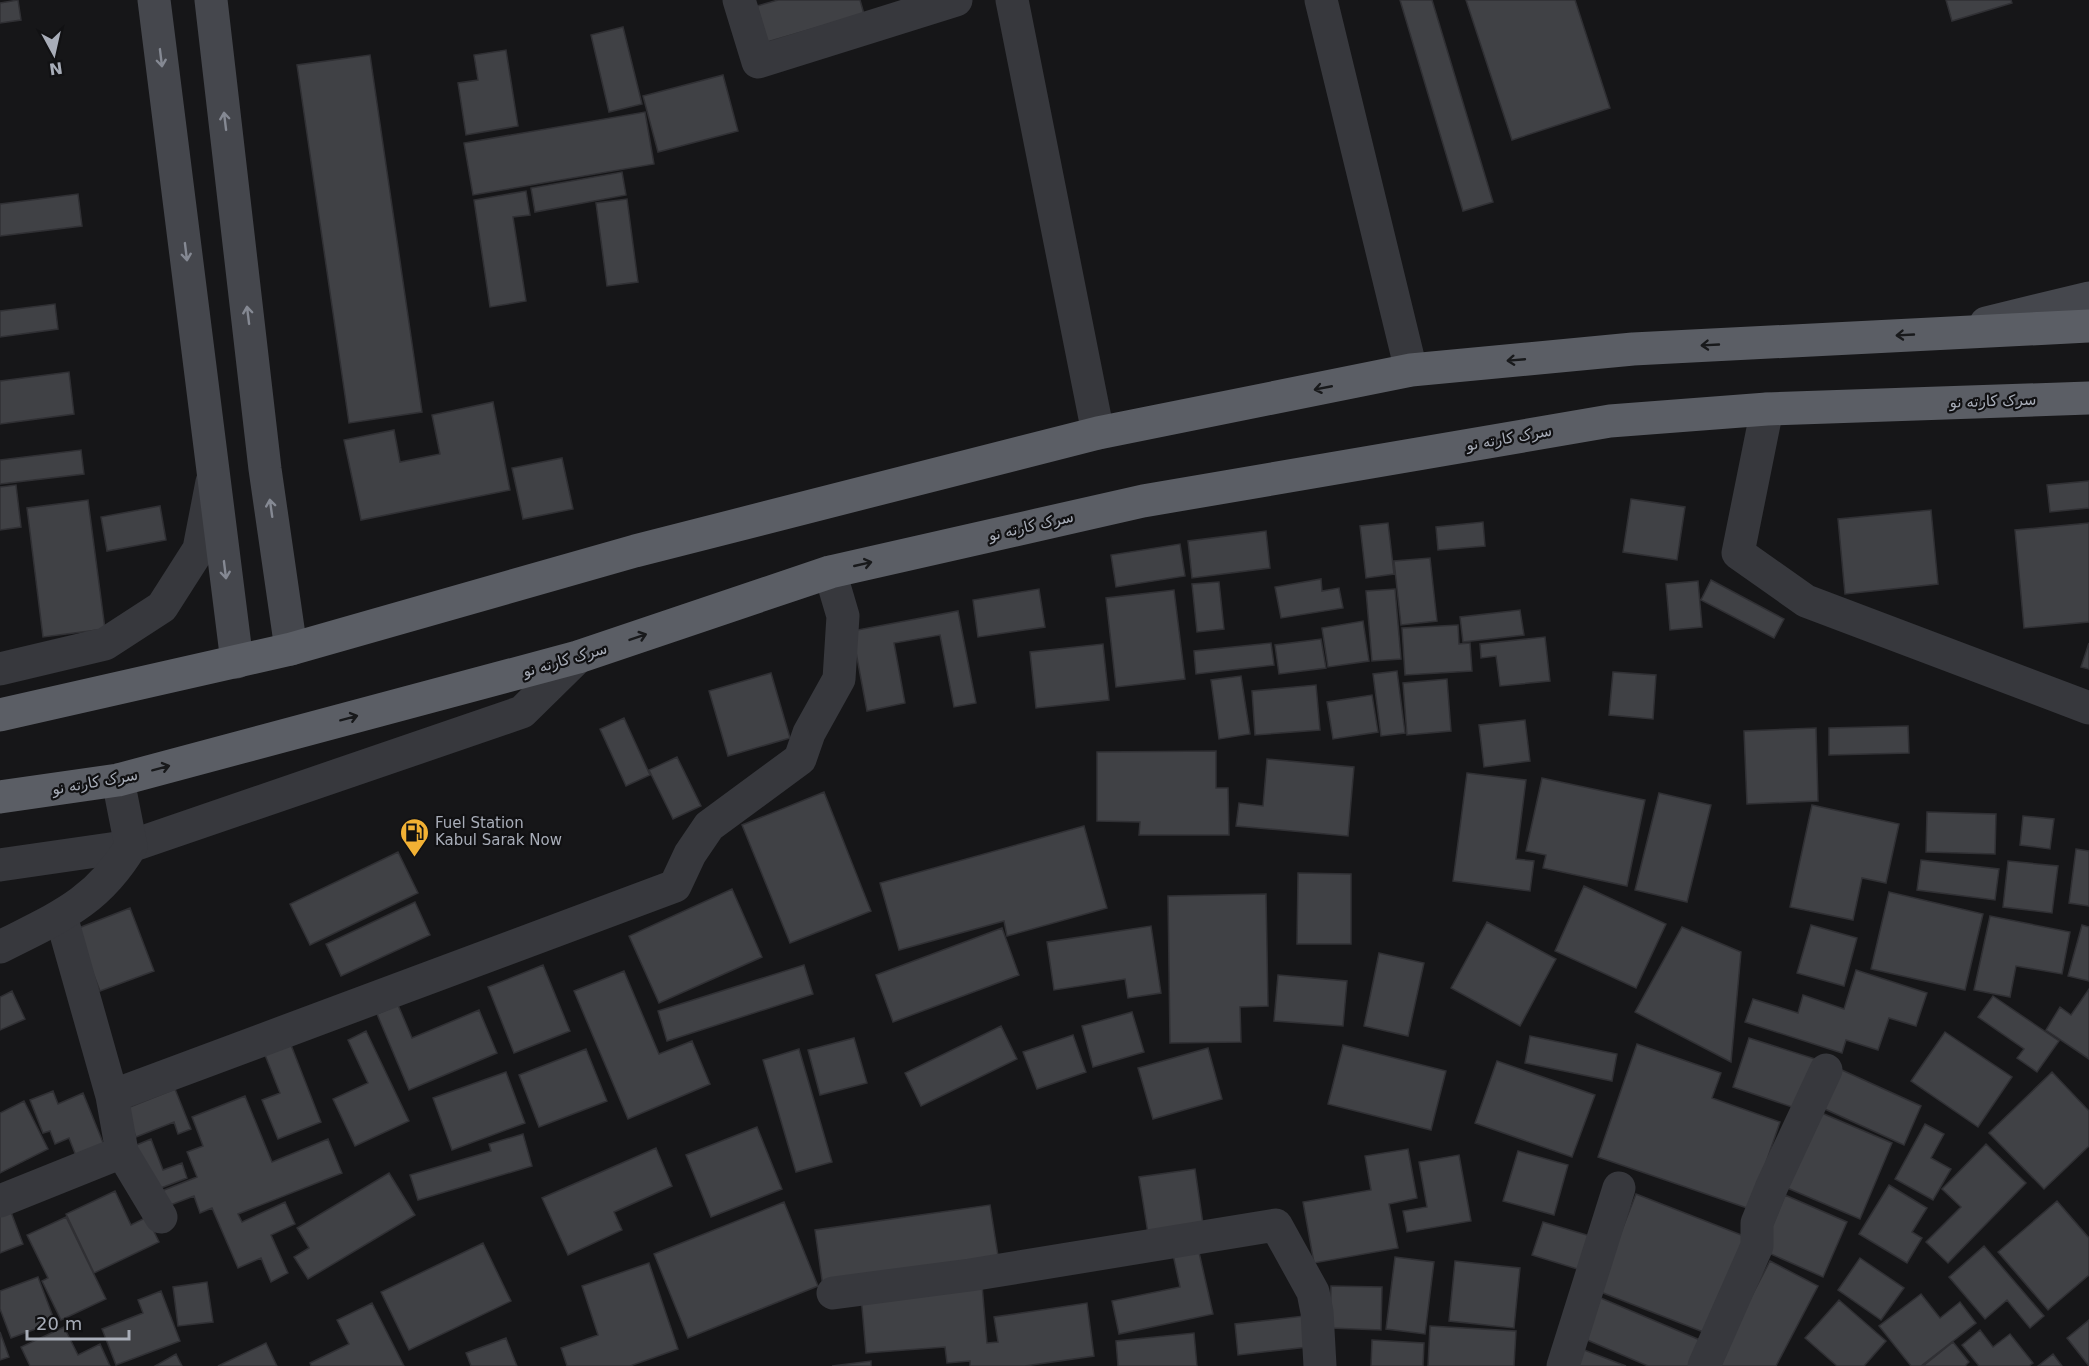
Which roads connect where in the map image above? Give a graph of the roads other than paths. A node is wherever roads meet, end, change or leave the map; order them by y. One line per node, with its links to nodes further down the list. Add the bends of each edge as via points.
1 (154, 0): 15 (main road, one-way to 15)
2 (211, 0): 14 (main road, one-way to 2)
3 (739, 0): 4 (street, via 759,62)
4 (956, 0)
5 (1012, 0): 13 (street)
6 (1321, 0): 10 (street)
7 (2089, 298): 9 (main road)
8 (2089, 326): 9 (highway)
9 (1948, 333): 10 (highway, one-way to 10, via 1633,349)
10 (1411, 370): 13 (highway, one-way to 13)
11 (2089, 398): 12 (highway, سرک کارته نو)
12 (1767, 409): 16 (highway, سرک کارته نو, one-way to 12, via 1166,496 1610,421); 21 (street, via 1738,553 1806,601)
13 (1098, 433): 17 (highway, via 634,551)
14 (265, 469): 15 (main road); 17 (main road, one-way to 14)
15 (213, 476): 19 (main road, one-way to 19); 20 (street, via 199,549 162,607 105,644)
16 (830, 572): 18 (highway, سرک کارته نو, one-way to 16); 30 (street, via 843,616 839,678 809,733 800,759 709,826 675,886)
17 (291, 649): 19 (highway)
18 (578, 657): 23 (highway, سرک کارته نو, one-way to 18); 25 (street, via 522,712)
19 (237, 662): 22 (highway)
20 (0, 669)
21 (2089, 708)
22 (0, 715)
23 (118, 780): 24 (highway, سرک کارته نو); 25 (street)
24 (0, 797)
25 (131, 846): 26 (street); 27 (street, via 98,891)
26 (0, 865)
27 (61, 916): 28 (street); 30 (street)
28 (0, 947)
29 (1826, 1070): 38 (street, via 1772,1186 1757,1223 1757,1246)
30 (112, 1096): 31 (street)
31 (122, 1152): 33 (street); 34 (street)
32 (1619, 1188): 37 (street)
33 (0, 1201)
34 (161, 1217)
35 (833, 1293): 36 (street, via 1276,1225 1312,1292)
36 (1320, 1366)
37 (1563, 1366)
38 (1704, 1366)

